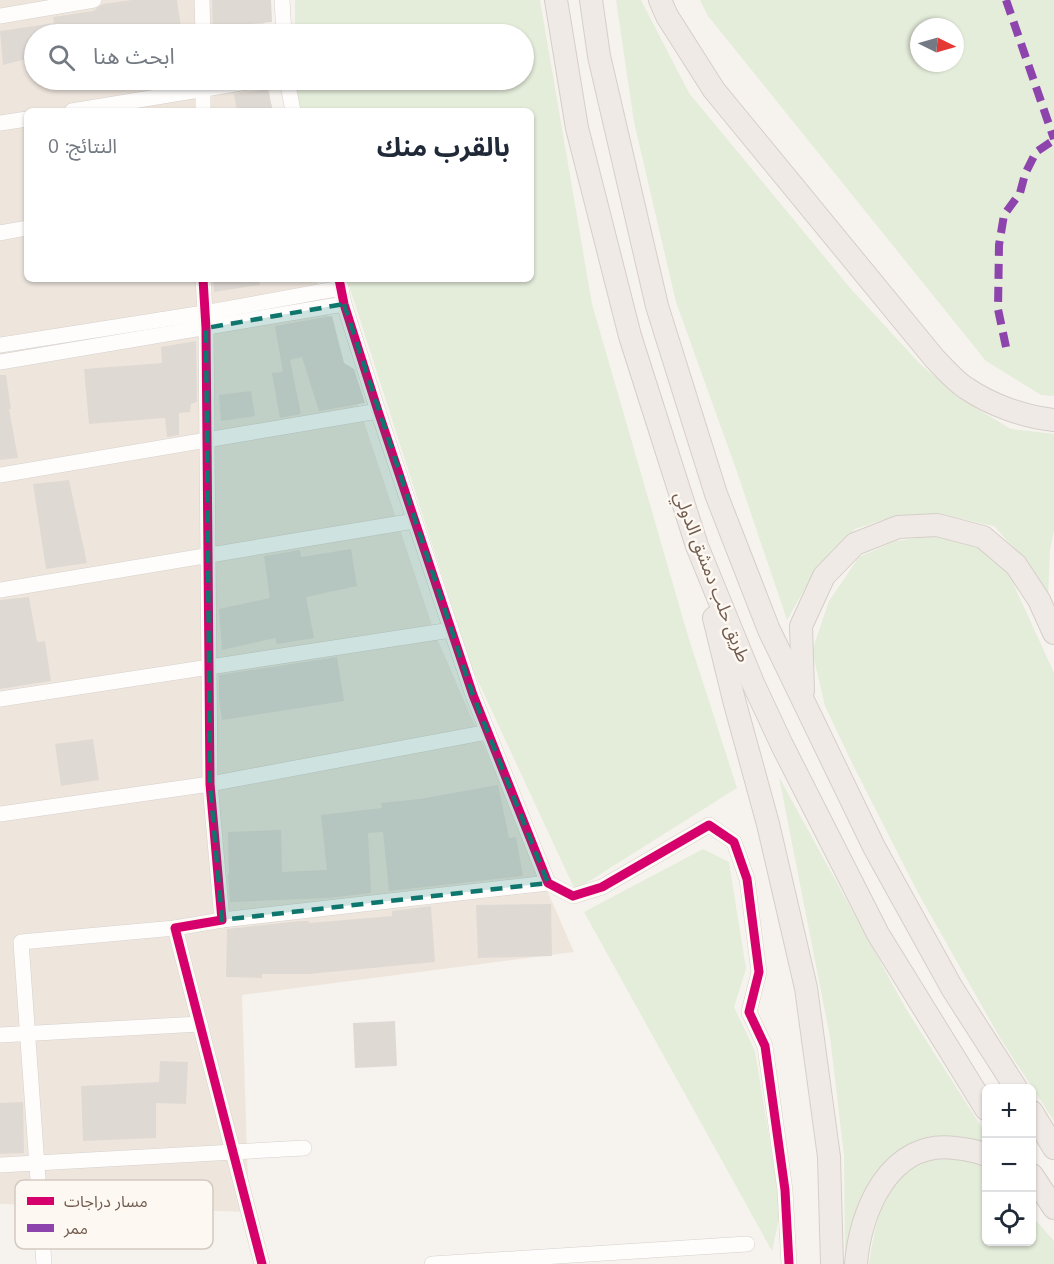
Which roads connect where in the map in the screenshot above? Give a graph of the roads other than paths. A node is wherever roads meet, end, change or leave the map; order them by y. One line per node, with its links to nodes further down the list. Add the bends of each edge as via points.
1 (94, 0): 7 (street)
2 (202, 0): 8 (street)
3 (282, 0): 9 (street)
4 (556, 0): 31 (highway, طريق حلب دمشق الدولي, via 577,128 630,336)
5 (591, 0): 38 (highway, طريق حلب دمشق الدولي, via 599,56 657,306 716,494 769,630)
6 (660, 0): 27 (highway, via 714,90 935,359 965,388 1006,408)
7 (0, 16)
8 (202, 24)
9 (283, 24)
10 (174, 90): 13 (street)
11 (203, 90): 14 (street)
12 (289, 90): 15 (street)
13 (87, 108)
14 (203, 108)
15 (292, 108)
16 (24, 119): 17 (street)
17 (0, 123)
18 (24, 229): 19 (street)
19 (0, 233)
20 (203, 282): 23 (street)
21 (340, 283): 22 (street); 23 (street)
22 (344, 304): 23 (street); 26 (street)
23 (205, 320): 24 (street); 25 (street); 28 (street)
24 (0, 345)
25 (0, 363)
26 (378, 411): 28 (street); 30 (street)
27 (1054, 420)
28 (207, 440): 29 (street); 32 (street)
29 (0, 475)
30 (414, 521): 32 (street); 34 (street)
31 (697, 546): 49 (highway, طريق حلب دمشق الدولي, via 758,693 878,934); 67 (highway, via 806,988 829,1157)
32 (208, 555): 33 (street); 36 (street)
33 (0, 590)
34 (451, 630): 36 (street); 39 (street)
35 (1054, 633): 38 (highway, via 1039,600 1016,566 983,537 937,525 898,527 855,544 825,576 801,626)
36 (209, 667): 37 (street); 40 (street)
37 (0, 699)
38 (803, 701): 48 (highway, طريق حلب دمشق الدولي, via 874,847 952,988)
39 (488, 732): 40 (street); 42 (street)
40 (210, 784): 41 (street); 43 (street)
41 (0, 814)
42 (548, 883): 43 (street); 66 (street, via 573,896 602,887 709,825 734,842 747,879 759,972 749,1012 765,1046 785,1190)
43 (222, 920): 44 (street)
44 (175, 928): 45 (street); 46 (street, via 21,942)
45 (200, 1024): 46 (street); 53 (street)
46 (28, 1034): 47 (street); 55 (street)
47 (0, 1035)
48 (1013, 1084)
49 (982, 1101)
50 (1036, 1119): 52 (highway)
51 (304, 1148): 53 (street)
52 (1054, 1148)
53 (233, 1152): 55 (street); 64 (street)
54 (982, 1154): 68 (highway, via 945,1146 899,1164 874,1195)
55 (37, 1163): 56 (street); 57 (street)
56 (0, 1165)
57 (38, 1180)
58 (1036, 1181): 60 (highway)
59 (1034, 1192): 60 (highway)
60 (1054, 1210)
61 (747, 1244): 65 (street)
62 (43, 1249): 63 (street)
63 (44, 1264)
64 (262, 1264)
65 (432, 1264)
66 (789, 1264)
67 (832, 1264)
68 (856, 1264)

